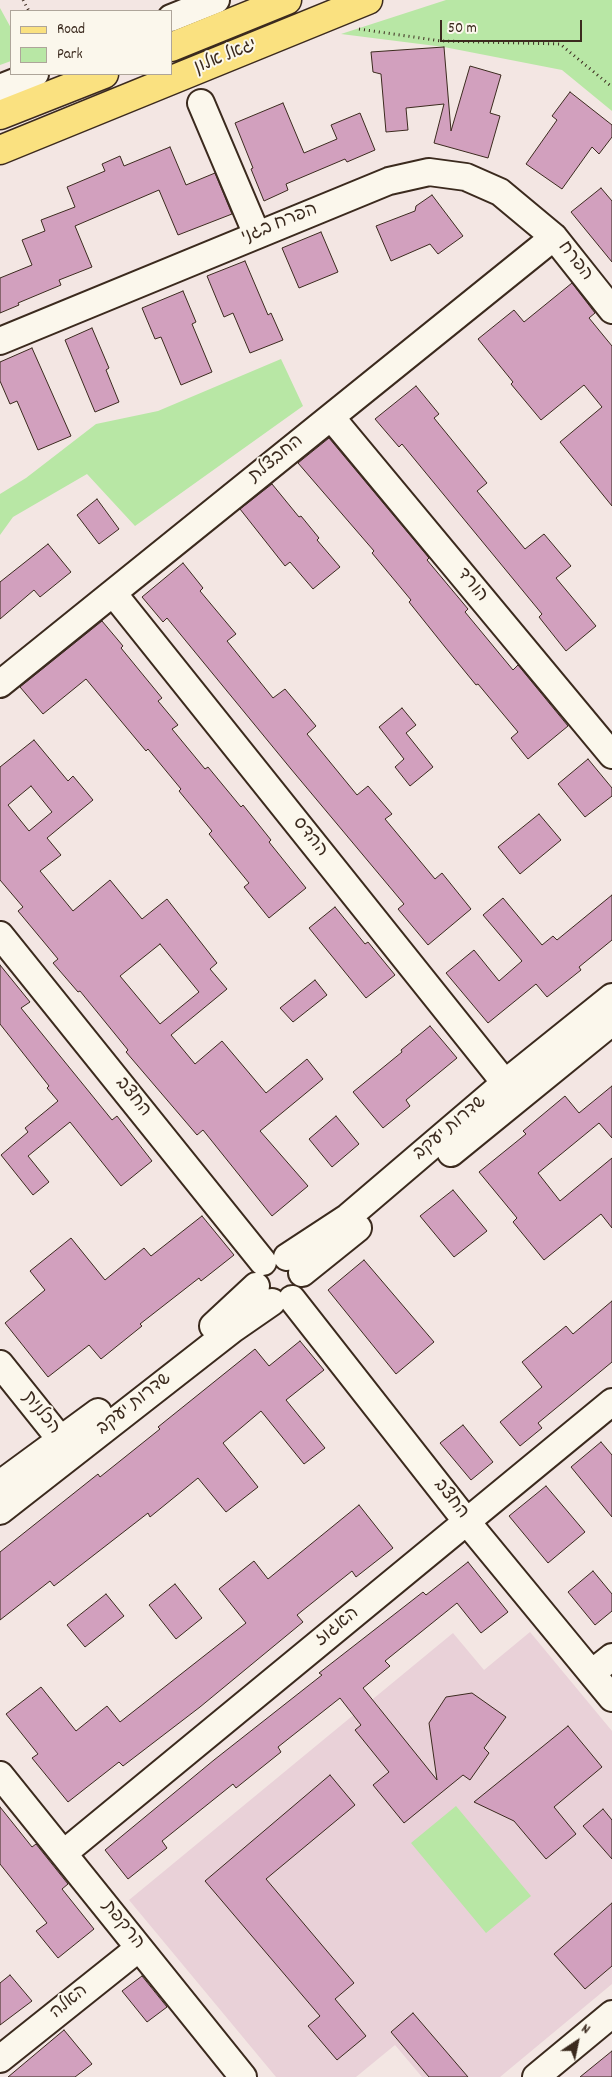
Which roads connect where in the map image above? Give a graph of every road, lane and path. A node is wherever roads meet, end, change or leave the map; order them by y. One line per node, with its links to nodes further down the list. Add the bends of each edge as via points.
1 (216, 0): 4 (street)
2 (287, 0): 6 (main road, יגאל אלון)
3 (368, 0): 13 (main road, יגאל אלון)
4 (172, 18)
5 (352, 28): 9 (path, via 441,41 560,44)
6 (172, 47)
7 (32, 75): 10 (street)
8 (101, 75): 12 (main road)
9 (612, 87)
10 (0, 88)
11 (202, 103): 14 (street)
12 (0, 115)
13 (0, 150)
14 (258, 234): 15 (street, הפרח בגני, via 388,181 429,172 466,177 500,192); 17 (street, הפרח בגני)
15 (554, 237): 16 (street, הפרח); 18 (street, החבצלת)
16 (612, 310)
17 (0, 341)
18 (330, 417): 19 (street, החבצלת); 21 (street, הורד)
19 (113, 593): 20 (street, החבצלת); 25 (street, ההדס)
20 (0, 684)
21 (612, 755)
22 (0, 935): 26 (street, החצב)
23 (612, 998): 25 (street, שדרות יעקב)
24 (612, 1022): 26 (street, שדרות יעקב)
25 (505, 1083): 26 (street, שדרות יעקב)
26 (279, 1280): 29 (street, שדרות יעקב, via 225,1316); 31 (street, שדרות יעקב, via 233,1329); 32 (street, החצב)
27 (0, 1364): 29 (street, הכלנית)
28 (612, 1402): 32 (street, האגוז)
29 (61, 1440): 30 (street, שדרות יעקב)
30 (0, 1484)
31 (0, 1511)
32 (467, 1522): 34 (street, החצב); 37 (street, האגוז)
33 (612, 1657): 34 (street)
34 (592, 1673): 35 (street, החצב)
35 (612, 1698)
36 (0, 1775): 37 (street, הרקפת)
37 (64, 1853): 38 (street, הרקפת)
38 (139, 1948): 40 (street, האלה); 41 (street, הרקפת)
39 (612, 2014): 42 (street)
40 (0, 2059)
41 (243, 2077)
42 (536, 2077)

